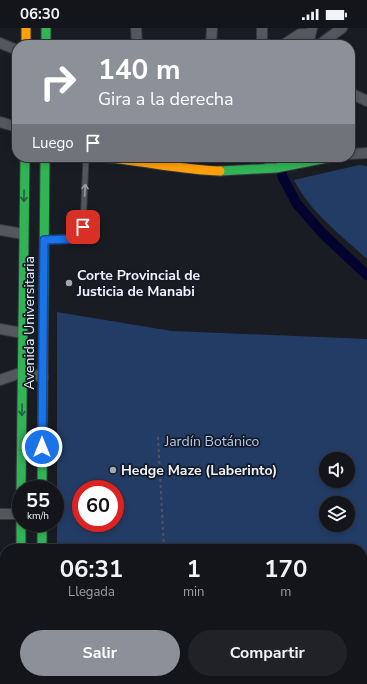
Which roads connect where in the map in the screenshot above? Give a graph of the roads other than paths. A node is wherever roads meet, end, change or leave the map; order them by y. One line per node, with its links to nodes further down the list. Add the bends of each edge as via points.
1 (26, 28): 8 (main road)
2 (46, 28): 9 (main road)
3 (136, 28): 10 (street)
4 (212, 28): 11 (street)
5 (262, 28): 12 (street)
6 (342, 28): 14 (street)
7 (311, 31): 13 (street)
8 (26, 40)
9 (46, 40)
10 (137, 40)
11 (211, 40)
12 (262, 40)
13 (289, 40)
14 (326, 40)
15 (0, 43): 16 (street)
16 (12, 48)
17 (355, 95): 18 (street)
18 (367, 101)
19 (0, 122): 20 (street)
20 (12, 126)
21 (367, 153): 22 (street)
22 (355, 154)
23 (25, 162): 31 (main road, Avenida Universitaria, one-way to 31)
24 (45, 162): 32 (main road, Avenida Universitaria)
25 (86, 162): 32 (lane, one-way to 25, via 72,239 83,227)
26 (152, 162): 29 (main road, via 193,170)
27 (271, 162): 29 (street)
28 (308, 162): 29 (main road)
29 (273, 168)
30 (0, 230): 31 (street)
31 (23, 234): 34 (main road, Avenida Universitaria)
32 (44, 240): 36 (main road, Avenida Universitaria)
33 (0, 329): 34 (street)
34 (22, 333): 35 (main road, Avenida Universitaria)
35 (23, 372): 36 (street); 37 (street); 38 (main road, Avenida Universitaria, one-way to 38)
36 (43, 377): 39 (main road, Avenida Universitaria)
37 (0, 380)
38 (21, 480)
39 (42, 480)
40 (0, 514): 41 (street)
41 (12, 514)
42 (21, 532): 44 (main road)
43 (42, 532): 45 (main road)
44 (21, 544)
45 (42, 544)

